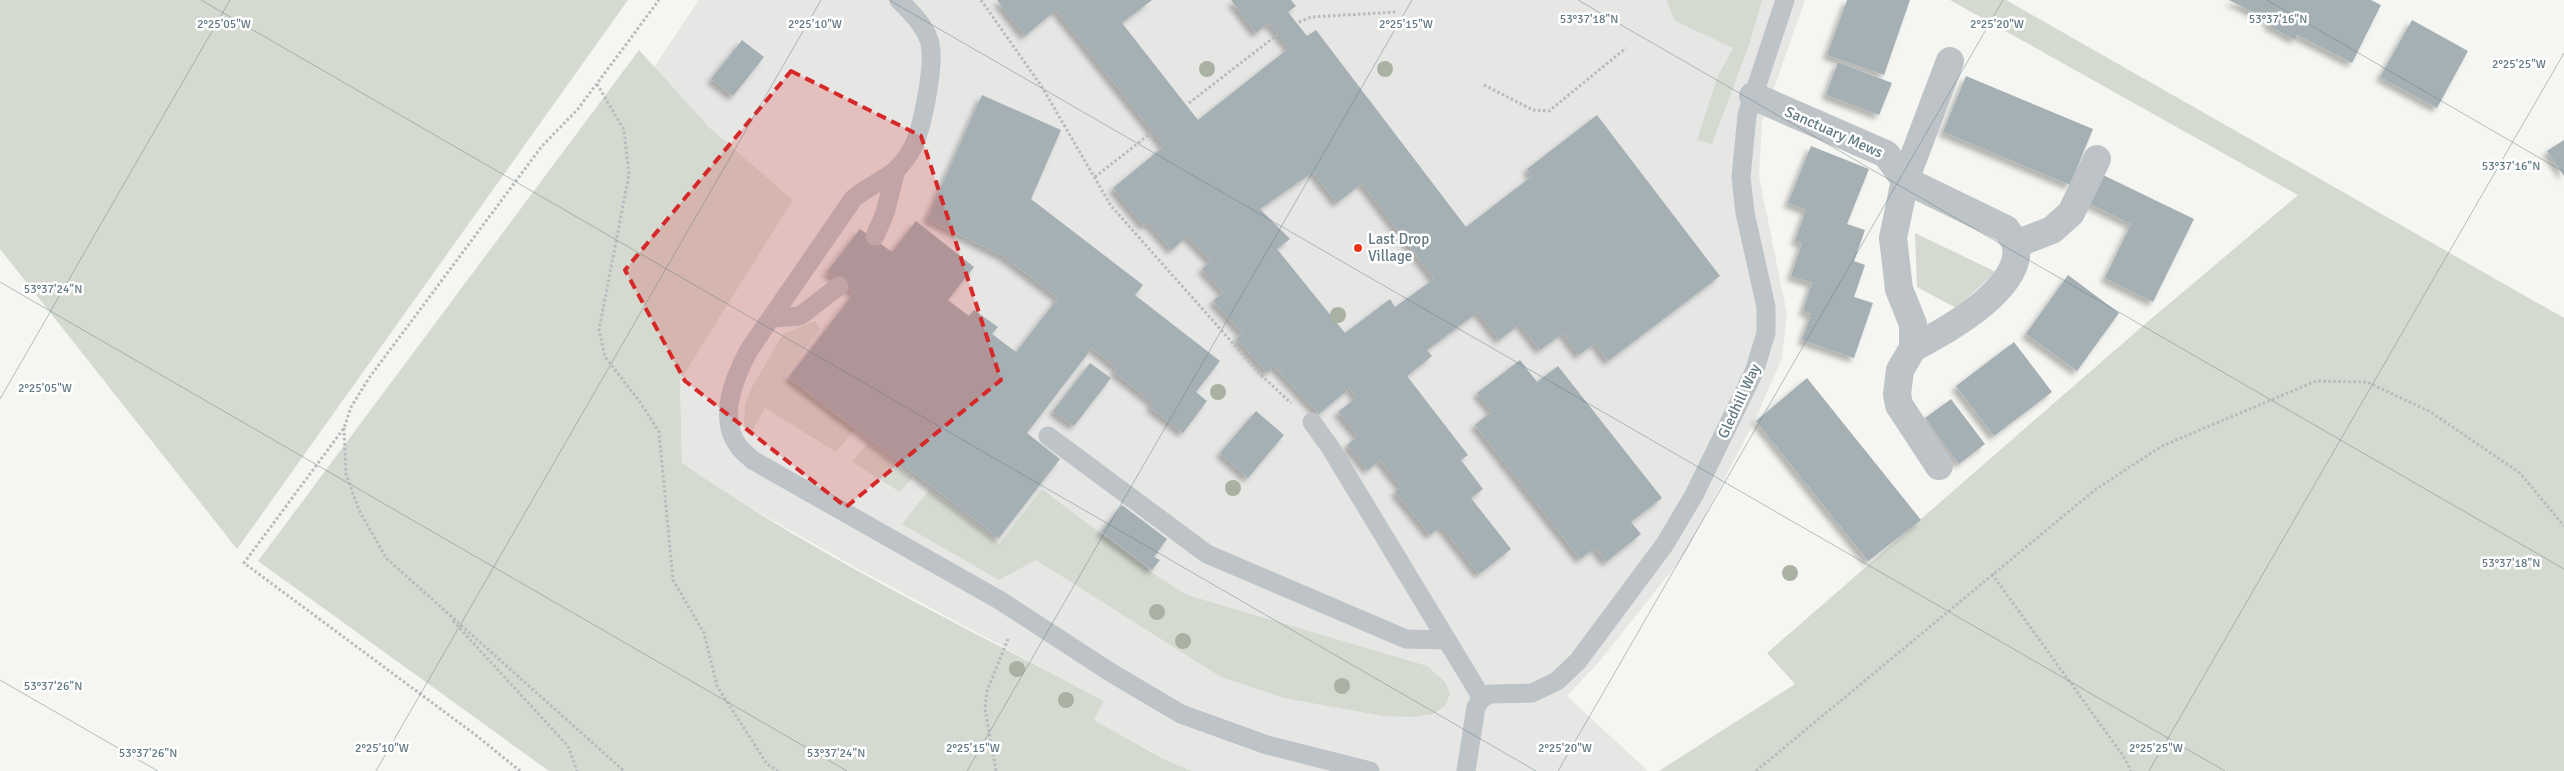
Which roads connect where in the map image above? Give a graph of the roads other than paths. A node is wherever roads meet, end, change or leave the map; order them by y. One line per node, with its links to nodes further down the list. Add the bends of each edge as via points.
1 (899, 0): 6 (lane, via 915,17 929,40 931,72 917,137 912,150)
2 (1785, 0): 4 (lane, Gledhill Way)
3 (1950, 61): 7 (street)
4 (1753, 96): 7 (street, Sanctuary Mews, via 1886,154); 17 (lane, Gledhill Way, via 1746,115 1741,177 1745,212 1766,307 1766,333 1754,372 1694,495 1665,544 1578,661 1557,682 1532,693 1490,694)
5 (2097, 159): 9 (street, via 2071,213 2052,230)
6 (896, 170): 8 (lane, via 885,213); 11 (lane, via 853,199)
7 (1905, 180): 9 (street, Sanctuary Mews, via 2006,229); 12 (street, via 1892,238 1899,289 1913,324)
8 (875, 236)
9 (2016, 244): 12 (street, via 2016,260 1990,297 1951,329)
10 (839, 286): 11 (lane, via 800,316)
11 (771, 318): 18 (lane, via 735,376 728,410 738,447 754,461 1019,613 1181,714 1267,746)
12 (1913, 348): 15 (street, via 1900,370 1899,405)
13 (1312, 422): 16 (lane)
14 (1048, 436): 16 (lane, via 1207,554 1406,639)
15 (1940, 466)
16 (1447, 640): 17 (lane)
17 (1482, 698): 19 (lane, via 1476,707)
18 (1370, 771)
19 (1466, 771)

